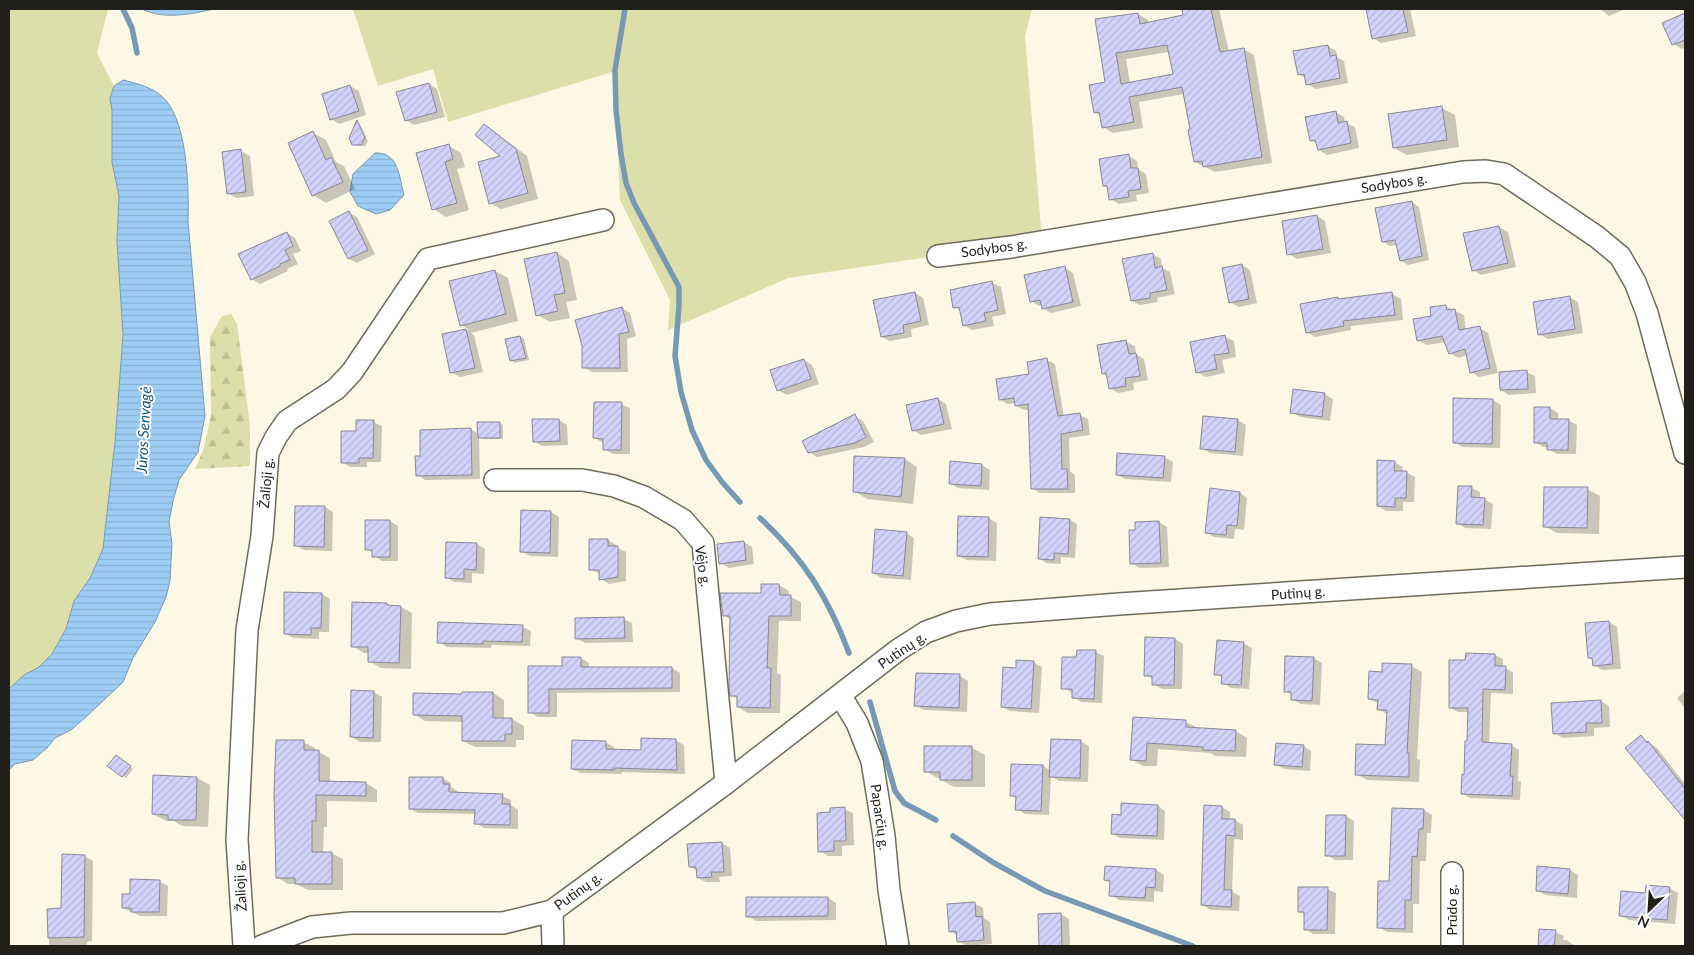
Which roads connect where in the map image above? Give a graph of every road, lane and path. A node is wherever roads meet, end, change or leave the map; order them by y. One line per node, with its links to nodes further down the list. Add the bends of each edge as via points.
1 (604, 220): 10 (street, Žalioji g., via 428,259 352,372 336,389 287,421 268,453 262,536 246,650 237,840)
2 (938, 256): 3 (street, Sodybos g., via 1011,247 1463,172 1504,174 1598,237 1620,256 1647,313)
3 (1685, 453)
4 (495, 480): 7 (street, Vėjo g., via 582,480 614,486 644,497 682,520 703,543)
5 (1685, 567): 6 (street, Putinų g., via 990,614 926,632)
6 (840, 694): 7 (street, Putinų g.); 13 (street, Paparčių g., via 858,723 872,761)
7 (726, 783): 9 (street, Putinų g.)
8 (1452, 873): 14 (street, Prūdo g.)
9 (552, 911): 11 (street, Putinų g., via 503,923 351,923 312,927); 12 (street)
10 (244, 946)
11 (262, 946)
12 (553, 946)
13 (898, 946)
14 (1452, 946)

